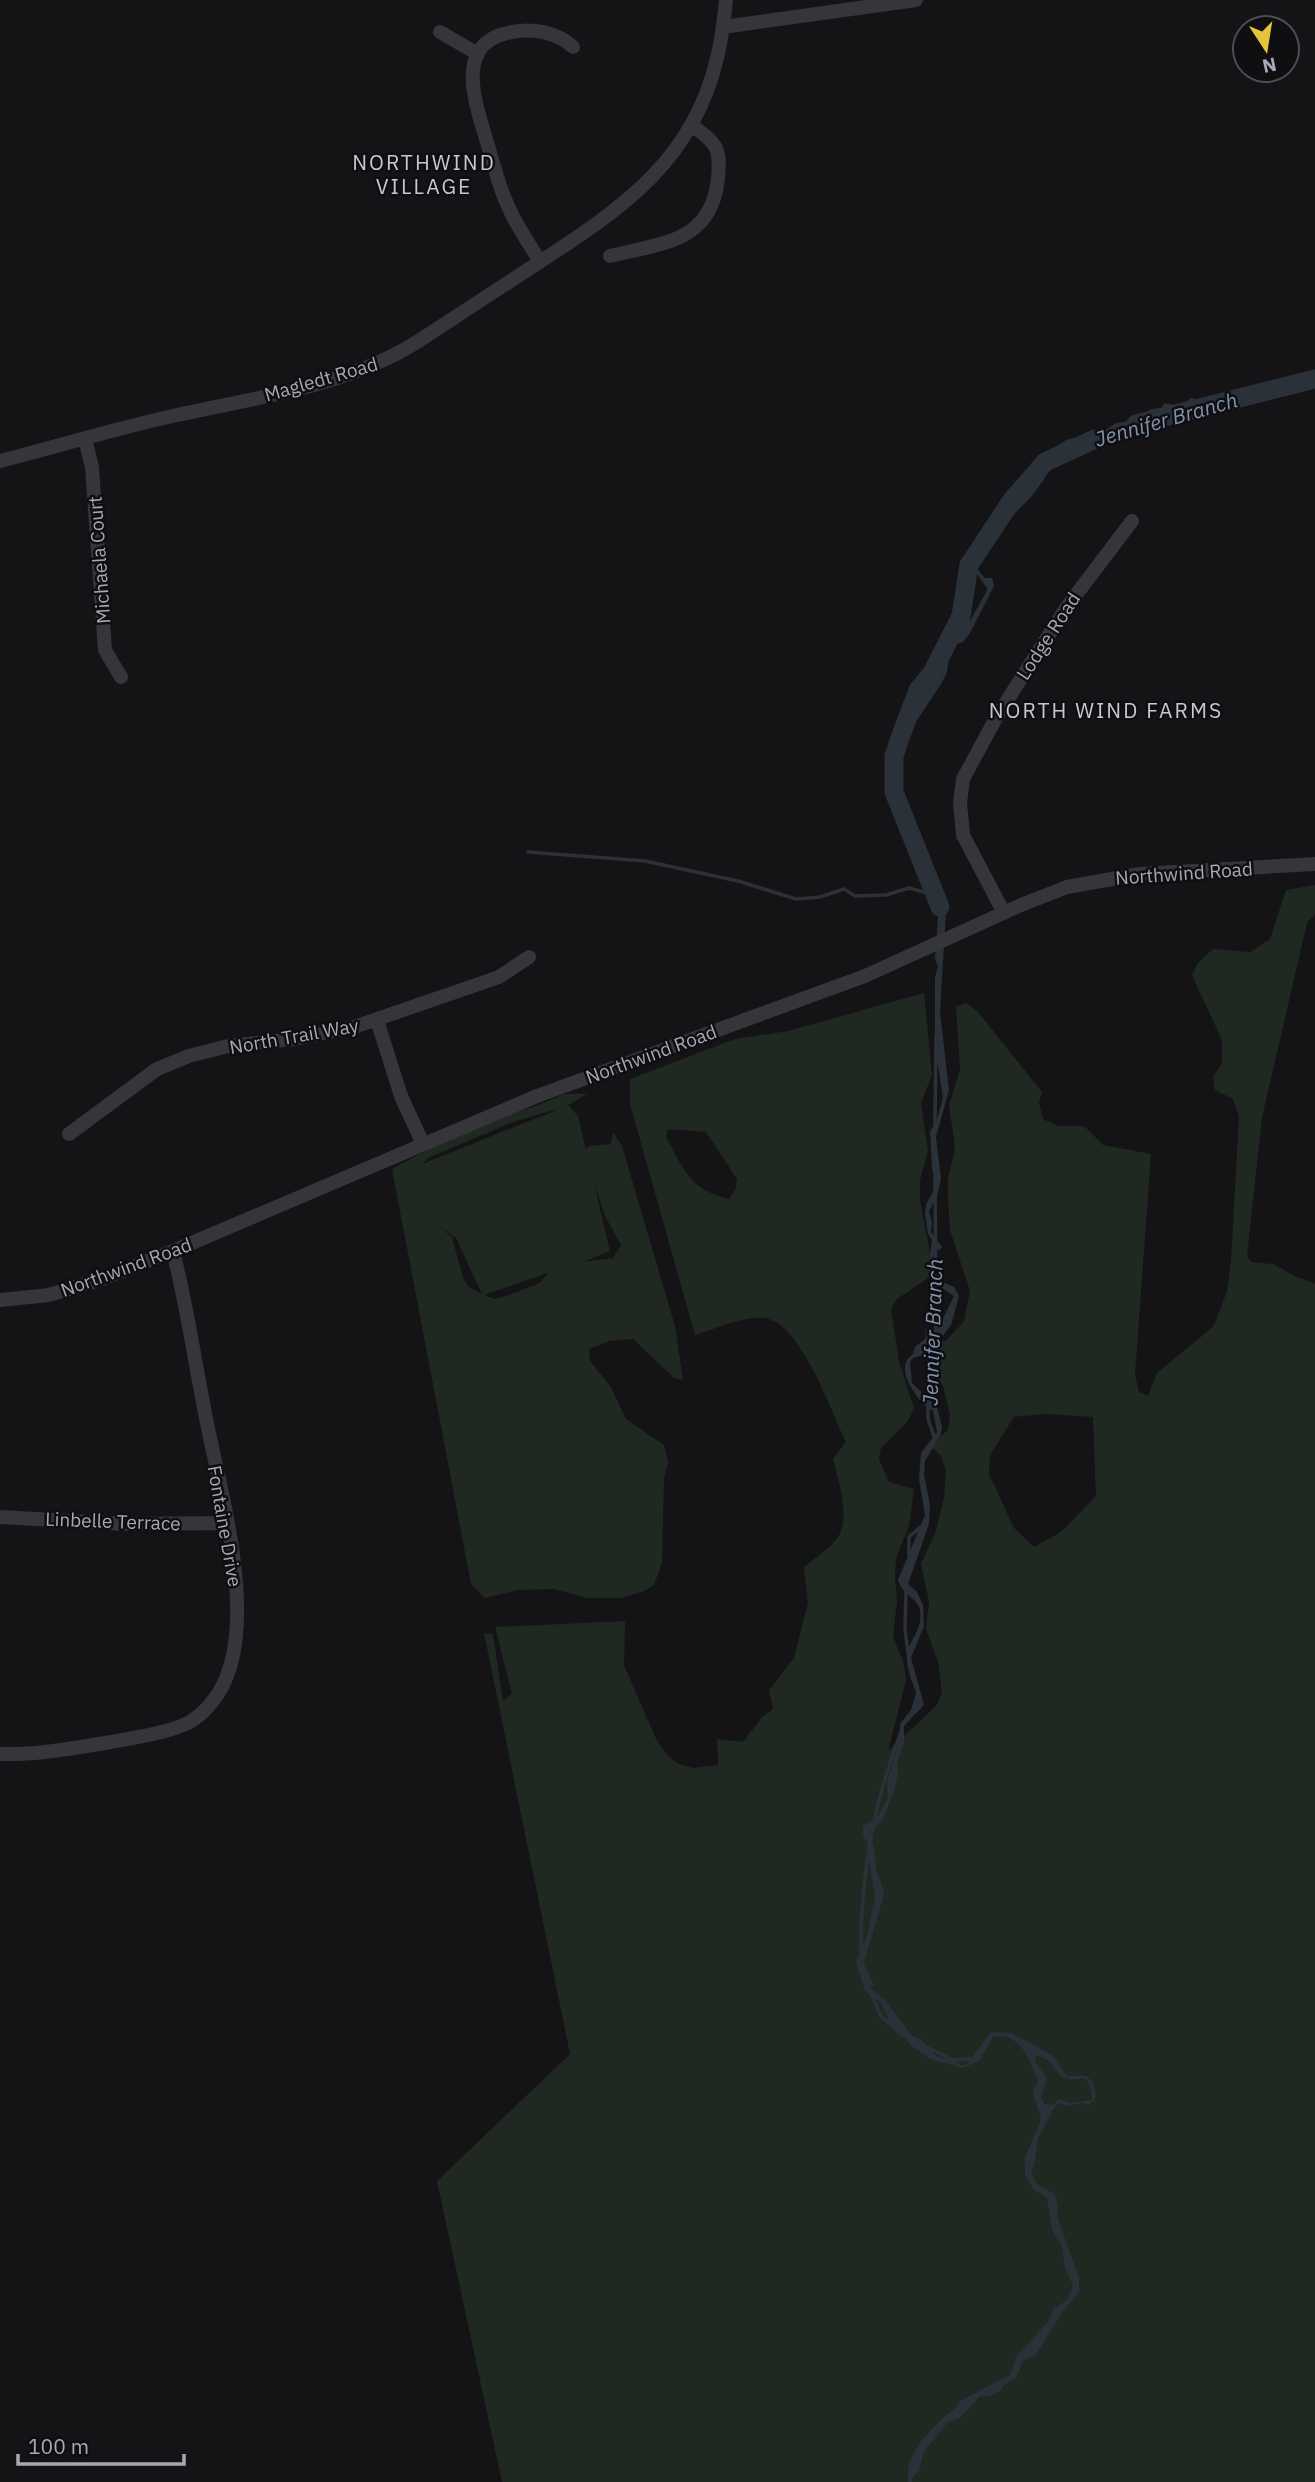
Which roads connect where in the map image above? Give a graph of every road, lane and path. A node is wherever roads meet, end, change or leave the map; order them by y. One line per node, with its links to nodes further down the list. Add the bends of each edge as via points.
1 (726, 0): 3 (street, Magledt Road)
2 (916, 0): 3 (street)
3 (723, 27): 7 (street, Magledt Road, via 713,75)
4 (440, 32): 6 (street)
5 (573, 47): 6 (street, via 556,35 522,31 495,38)
6 (478, 54): 9 (street, via 471,82 481,123 505,198)
7 (691, 125): 8 (street, via 714,142 719,153 717,192 701,225 687,234); 9 (street, Magledt Road, via 637,194)
8 (610, 256)
9 (540, 262): 10 (street, Magledt Road, via 374,366)
10 (85, 439): 11 (street, Magledt Road); 13 (street, Michaela Court, via 92,467 105,650)
11 (0, 461)
12 (1132, 521): 15 (street, Lodge Road, via 1079,588 963,779 963,835)
13 (121, 677)
14 (1315, 864): 15 (street, Northwind Road, via 1113,878 1067,887)
15 (1004, 913): 19 (street, Northwind Road, via 813,996 572,1082)
16 (529, 957): 17 (street, North Trail Way, via 499,977)
17 (377, 1020): 18 (street, North Trail Way, via 330,1033 228,1046 189,1056 157,1069); 19 (street, via 401,1096)
18 (69, 1134)
19 (423, 1144): 20 (street, Northwind Road)
20 (173, 1251): 21 (street, Northwind Road, via 66,1291); 23 (street, Fontaine Drive)
21 (0, 1300)
22 (0, 1517): 23 (street, Linbelle Terrace, via 126,1524)
23 (227, 1523): 24 (street, Fontaine Drive, via 235,1565 236,1627 231,1666 222,1688 204,1711 190,1722 147,1735 53,1752)
24 (0, 1754)

